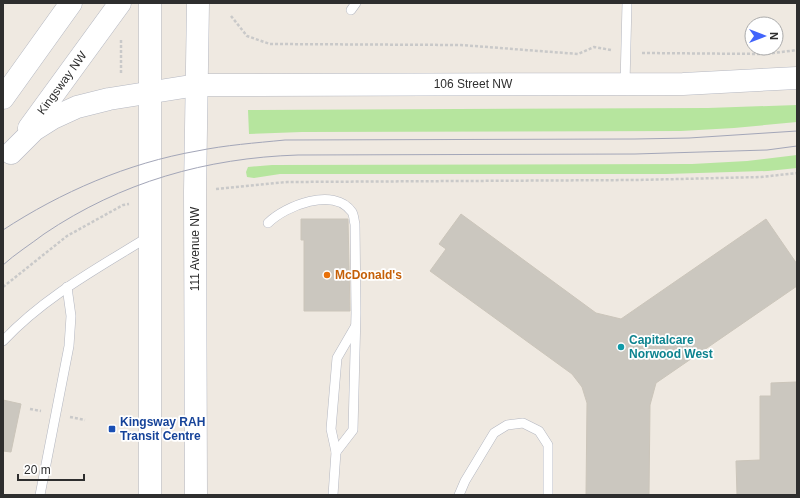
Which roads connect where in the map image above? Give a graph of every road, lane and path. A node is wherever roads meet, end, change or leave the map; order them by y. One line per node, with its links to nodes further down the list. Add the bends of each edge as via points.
1 (71, 3): 15 (main road)
2 (120, 3): 16 (main road, Kingsway NW)
3 (150, 3): 14 (main road)
4 (198, 3): 13 (main road, 111 Avenue NW)
5 (627, 3): 9 (lane)
6 (231, 16): 9 (path, via 247,36 270,44 461,45 578,54 594,47)
7 (121, 39): 11 (path)
8 (797, 50): 9 (path, via 766,54)
9 (625, 52): 12 (lane)
10 (797, 78): 12 (main road, 106 Street NW, via 684,84)
11 (121, 81)
12 (625, 84): 13 (main road, 106 Street NW)
13 (197, 85): 14 (main road, 106 Street NW); 18 (main road, 111 Avenue NW)
14 (149, 92): 16 (main road, 106 Street NW, via 77,107 53,118 34,130); 19 (main road)
15 (3, 98)
16 (7, 158)
17 (797, 173): 18 (path, via 761,177 646,180 287,182)
18 (194, 191): 29 (main road, 111 Avenue NW)
19 (150, 200): 21 (main road); 22 (path, via 123,206 67,236)
20 (268, 223): 24 (lane, via 277,214 305,201 332,200 344,204 353,213)
21 (151, 235): 23 (lane); 28 (main road)
22 (3, 287)
23 (67, 287): 25 (lane); 27 (lane, via 71,316 69,346)
24 (356, 326): 26 (lane, via 353,430); 26 (lane, via 337,358 331,429)
25 (3, 341)
26 (336, 452): 30 (lane)
27 (40, 495)
28 (150, 495)
29 (196, 495)
30 (333, 495)
31 (460, 495): 32 (lane, via 465,481 494,433 507,425 523,423 539,431 548,445)
32 (548, 495)

